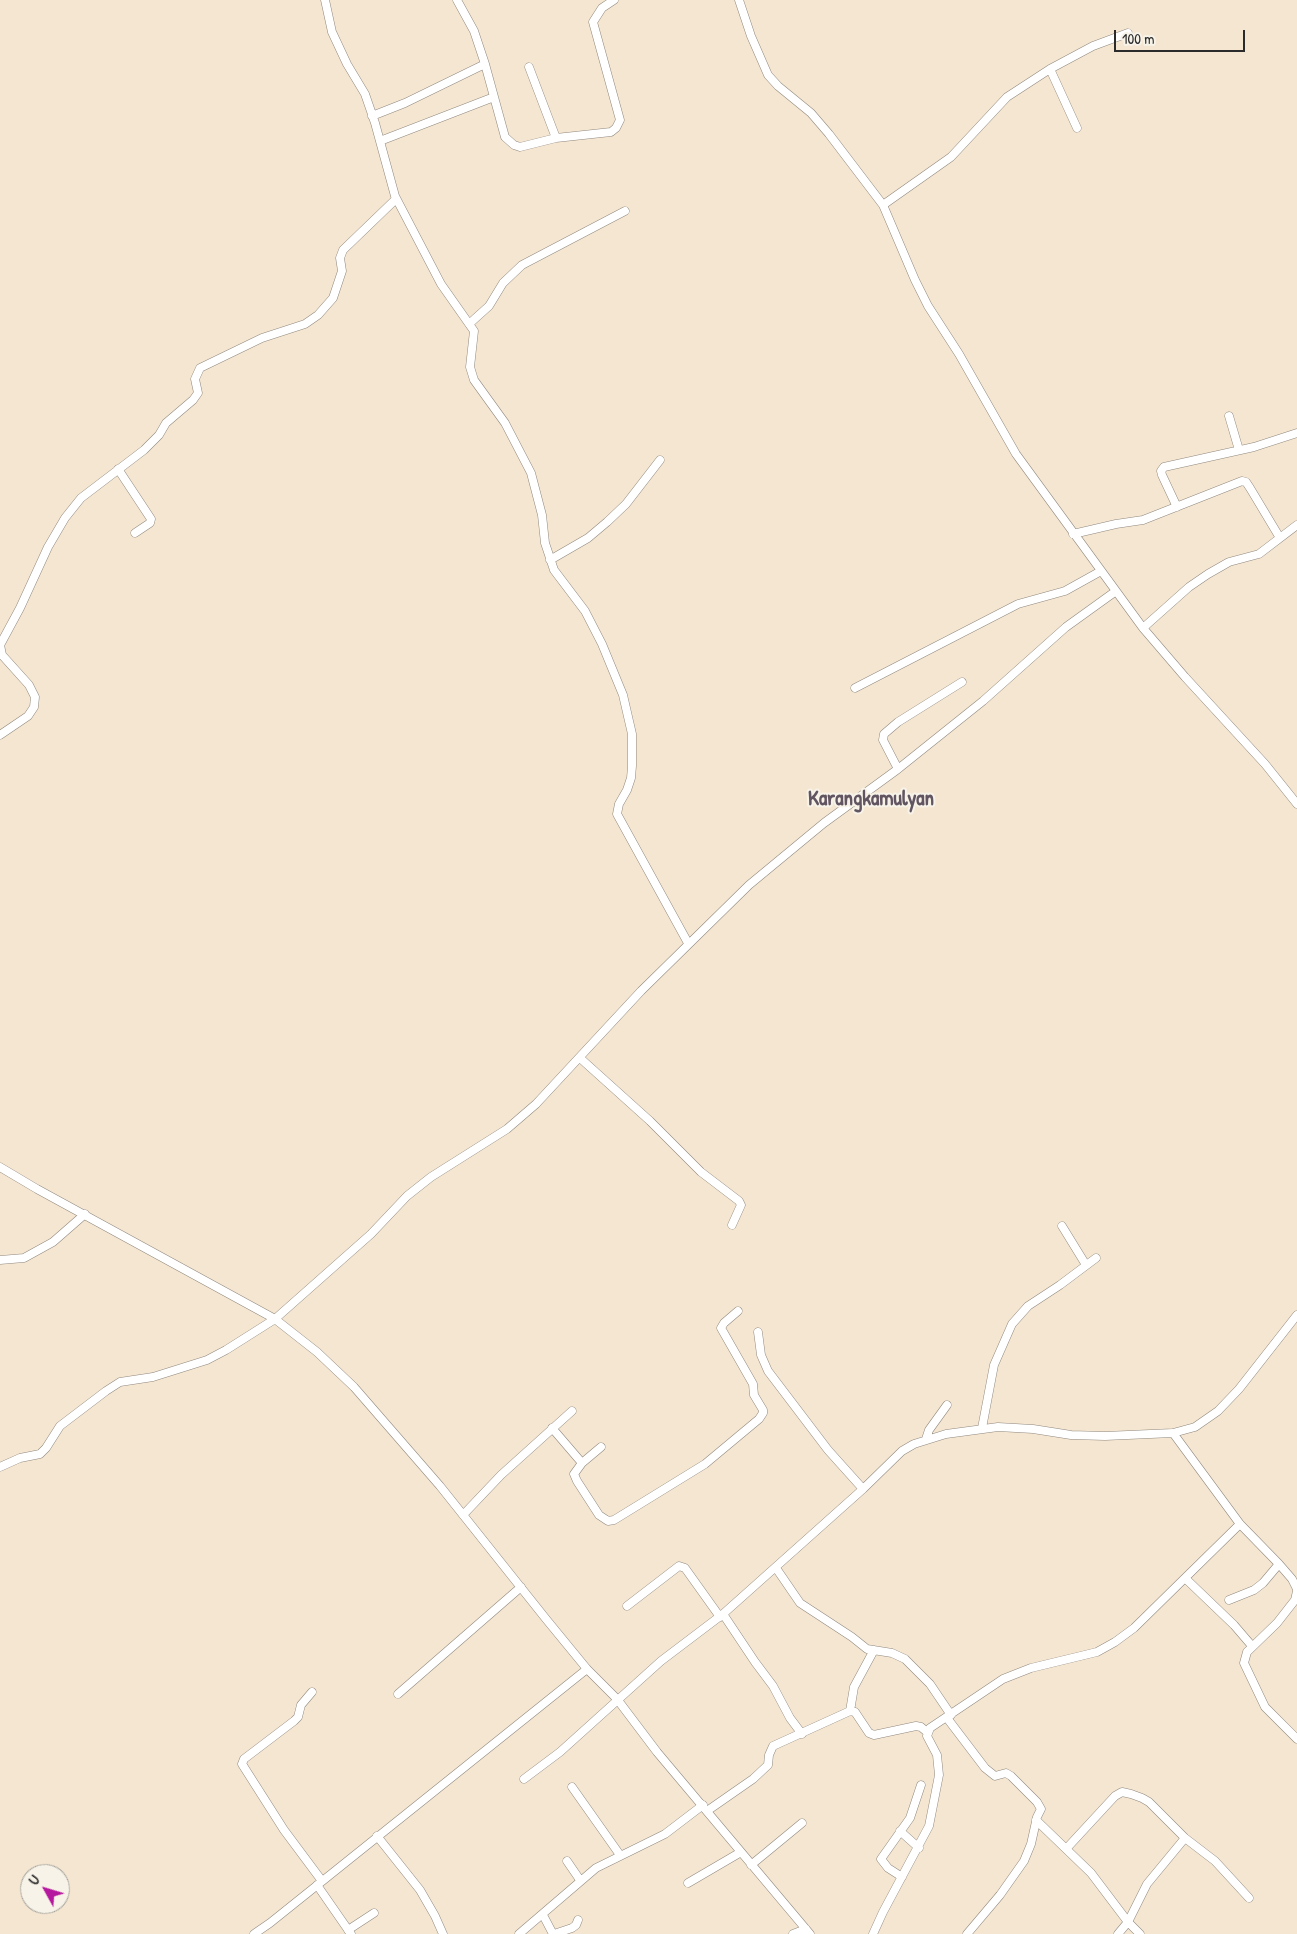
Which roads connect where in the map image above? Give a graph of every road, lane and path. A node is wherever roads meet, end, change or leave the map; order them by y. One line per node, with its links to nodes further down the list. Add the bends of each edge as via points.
1 (325, 0): 10 (street, via 332,32 365,94)
2 (457, 0): 6 (street, via 474,31)
3 (614, 0): 12 (street, via 602,8 593,22 619,124 611,132)
4 (740, 0): 15 (street, via 768,75 830,134)
5 (1128, 33): 8 (street, via 1093,46)
6 (485, 64): 9 (street); 10 (street)
7 (529, 67): 12 (street)
8 (1050, 70): 11 (street); 15 (street, via 1008,97 951,157)
9 (494, 96): 12 (street, via 509,142 520,147); 13 (street)
10 (372, 116): 13 (street)
11 (1077, 128)
12 (556, 138)
13 (380, 141): 14 (street)
14 (396, 199): 17 (street, via 441,284); 22 (street, via 343,250 340,258 342,271 333,298 318,315 306,324 262,338 200,368 195,379 198,393 193,400 166,423 144,450)
15 (883, 205): 26 (street, via 928,306 1016,454)
16 (625, 210): 17 (street, via 522,265)
17 (470, 324): 28 (street, via 474,335 471,373 505,423 532,473)
18 (1229, 416): 20 (street)
19 (1297, 433): 20 (street)
20 (1239, 450): 23 (street, via 1164,467 1162,475)
21 (660, 460): 28 (street, via 614,516 588,538)
22 (118, 469): 25 (street, via 151,519); 32 (street, via 81,498 65,518 48,546)
23 (1177, 507): 26 (street, via 1144,520); 27 (street, via 1244,481)
24 (1297, 525): 27 (street)
25 (135, 533)
26 (1073, 534): 29 (street)
27 (1280, 538): 31 (street, via 1259,554 1229,562 1208,574)
28 (550, 560): 38 (street, via 560,580 585,611 623,695 632,734 630,778 617,814)
29 (1101, 571): 30 (street); 34 (street, via 1065,591 1018,604)
30 (1116, 591): 31 (street); 36 (street, via 1066,628 982,702)
31 (1143, 628): 37 (street)
32 (0, 650): 35 (street, via 29,685 34,707 28,716)
33 (962, 682): 36 (street, via 884,734 883,740)
34 (855, 688)
35 (0, 735)
36 (898, 769): 38 (street, via 824,823 749,885)
37 (1297, 804)
38 (688, 943): 39 (street)
39 (580, 1058): 42 (street, via 701,1172 739,1201 741,1205); 49 (street, via 508,1129 407,1196 371,1234)
40 (0, 1167): 41 (street)
41 (85, 1214): 45 (street, via 53,1242 24,1258); 49 (street)
42 (732, 1225)
43 (1062, 1226): 46 (street)
44 (1096, 1258): 46 (street)
45 (0, 1260)
46 (1086, 1265): 54 (street, via 1028,1306 1012,1324 994,1365)
47 (738, 1311): 58 (street, via 721,1328 753,1384 754,1395 763,1410 759,1419 704,1464 614,1520 608,1521 599,1516 576,1481 574,1474)
48 (1297, 1315): 55 (street, via 1218,1411 1195,1428)
49 (275, 1319): 59 (street, via 206,1360 153,1377 120,1382 60,1426 40,1454); 61 (street, via 354,1387)
50 (758, 1332): 60 (street, via 760,1355 768,1371 828,1450)
51 (947, 1405): 56 (street)
52 (572, 1411): 53 (street)
53 (552, 1428): 58 (street); 61 (street)
54 (982, 1428): 55 (street, via 1105,1436); 56 (street)
55 (1173, 1433): 62 (street)
56 (926, 1439): 60 (street, via 902,1452)
57 (600, 1447): 58 (street)
58 (582, 1463)
59 (0, 1467)
60 (863, 1489): 64 (street)
61 (463, 1515): 66 (street)
62 (1240, 1524): 63 (street); 65 (street)
63 (1279, 1564): 67 (street); 68 (street, via 1263,1584)
64 (776, 1568): 70 (street); 72 (street, via 800,1603 867,1649)
65 (1186, 1579): 71 (street); 78 (street, via 1115,1642 1097,1652 1032,1668 1003,1679)
66 (521, 1587): 73 (street); 75 (street)
67 (1297, 1590): 71 (street, via 1295,1600 1278,1623)
68 (1229, 1600)
69 (627, 1606): 70 (street, via 680,1566 685,1568)
70 (721, 1616): 76 (street); 80 (street, via 773,1686)
71 (1252, 1646): 81 (street, via 1244,1663 1265,1707)
72 (874, 1650): 77 (street, via 854,1687); 78 (street, via 905,1659 930,1684)
73 (588, 1668): 76 (street); 89 (street)
74 (312, 1692): 99 (street, via 300,1705 298,1717 244,1759 242,1764)
75 (398, 1694)
76 (617, 1699): 82 (street, via 560,1752); 85 (street)
77 (850, 1711): 79 (street, via 855,1712 869,1733 874,1735 916,1726); 80 (street)
78 (949, 1717): 79 (street); 86 (street, via 985,1768 995,1776 1006,1773 1011,1776 1037,1802 1041,1809)
79 (927, 1732): 91 (street, via 937,1755 939,1775 930,1826)
80 (802, 1734): 85 (street, via 773,1746 768,1765 753,1779)
81 (1297, 1739)
82 (524, 1779)
83 (921, 1786): 88 (street, via 912,1813)
84 (572, 1787): 94 (street)
85 (705, 1808): 93 (street); 94 (street, via 665,1834)
86 (1036, 1820): 92 (street); 114 (street, via 1024,1861)
87 (802, 1823): 96 (street)
88 (900, 1831): 91 (street); 97 (street, via 880,1860)
89 (378, 1836): 99 (street); 109 (street, via 420,1890)
90 (1185, 1838): 92 (street, via 1142,1798 1122,1792); 101 (street, via 1215,1861); 105 (street, via 1147,1884)
91 (919, 1848): 97 (street)
92 (1066, 1849): 105 (street, via 1091,1873)
93 (741, 1852): 96 (street); 100 (street)
94 (620, 1855): 98 (street)
95 (568, 1861): 98 (street)
96 (751, 1865): 106 (street)
97 (902, 1877): 113 (street)
98 (580, 1880): 103 (street)
99 (320, 1883): 107 (street); 108 (street)
100 (688, 1883)
101 (1249, 1898)
102 (374, 1913): 107 (street)
103 (543, 1915): 110 (street); 111 (street)
104 (578, 1920): 111 (street, via 572,1928)
105 (1128, 1922): 115 (street); 116 (street)
106 (808, 1931): 112 (street)
107 (349, 1932)
108 (254, 1934)
109 (443, 1934)
110 (519, 1934)
111 (554, 1934)
112 (793, 1934)
113 (873, 1934)
114 (966, 1934)
115 (1118, 1934)
116 (1140, 1934)

